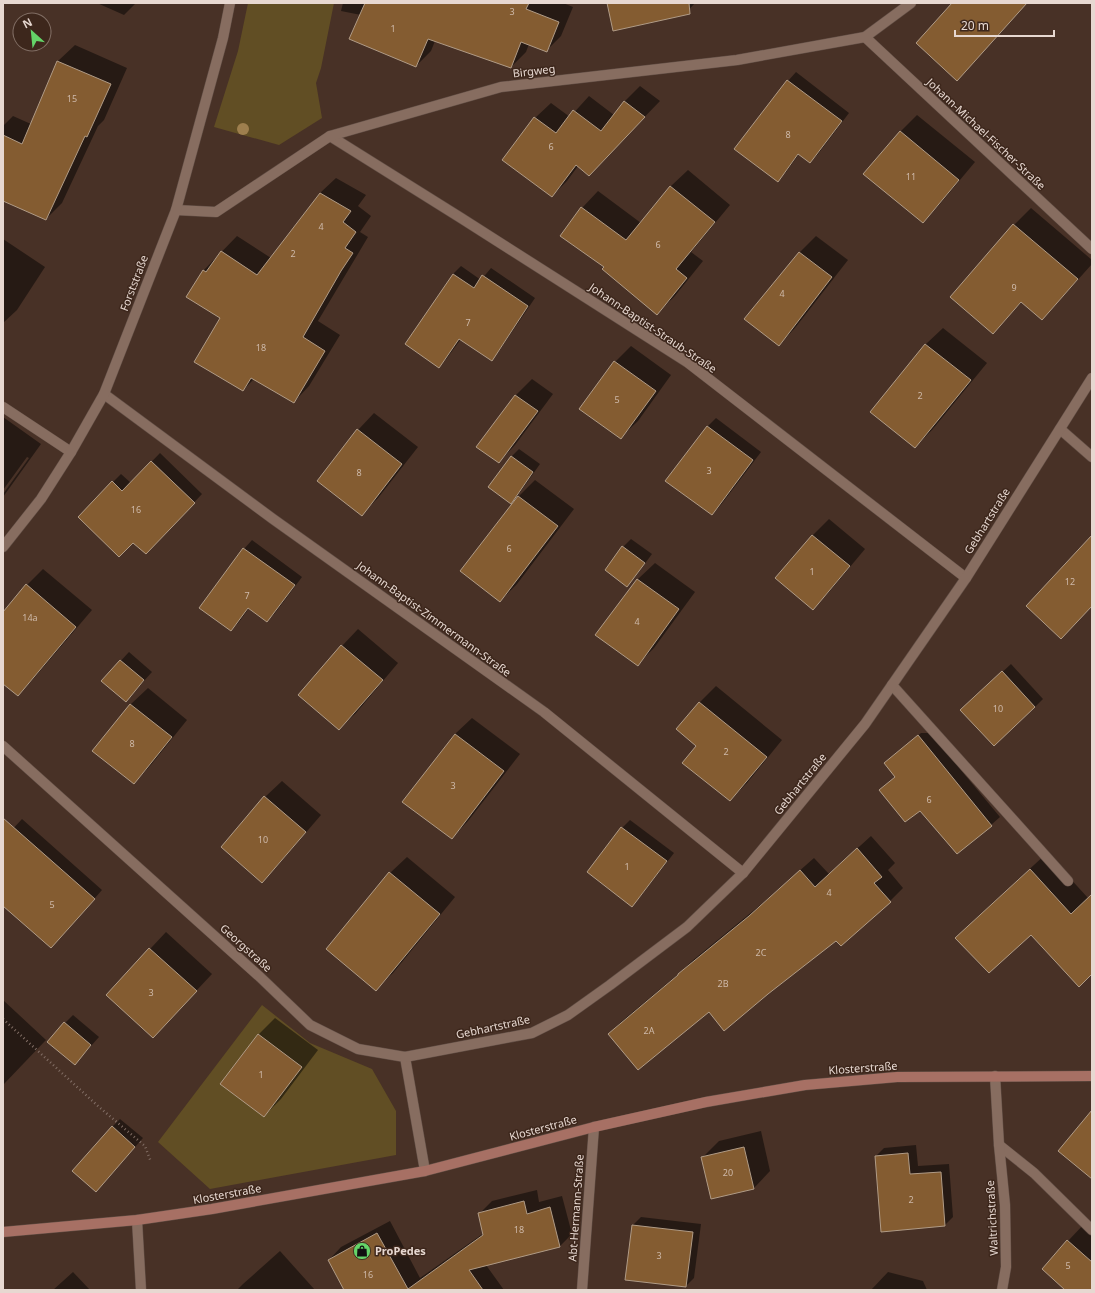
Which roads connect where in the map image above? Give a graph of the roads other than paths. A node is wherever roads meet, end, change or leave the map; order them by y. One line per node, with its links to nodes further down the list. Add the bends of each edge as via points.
1 (230, 3): 5 (street, Forststraße, via 223,38)
2 (911, 3): 3 (street, Birgweg)
3 (864, 37): 4 (street, Birgweg, via 737,60 501,87); 6 (street, Johann-Michael-Fischer-Straße)
4 (330, 136): 5 (street, Birgweg, via 216,212); 14 (street, Johann-Baptist-Straub-Straße, via 687,362)
5 (176, 210): 8 (street, Forststraße)
6 (1092, 249)
7 (1092, 378): 10 (street, Gebhartstraße)
8 (104, 394): 11 (street, Forststraße); 17 (street, Johann-Baptist-Zimmermann-Straße, via 544,712)
9 (3, 407): 11 (street)
10 (1060, 428): 12 (street); 14 (street, Gebhartstraße)
11 (71, 452): 13 (street, Forststraße, via 41,499)
12 (1092, 457)
13 (3, 547)
14 (966, 578): 15 (street, Gebhartstraße)
15 (892, 685): 17 (street, Gebhartstraße, via 864,724); 18 (street)
16 (3, 746): 19 (street, Georgstraße, via 310,1025 358,1049)
17 (743, 873): 19 (street, Gebhartstraße, via 686,927 568,1015 532,1033)
18 (1068, 881)
19 (404, 1057): 24 (street)
20 (995, 1076): 21 (main road, Klosterstraße); 22 (main road, Klosterstraße, via 897,1077 805,1085 706,1102); 23 (street, Waltrichstraße)
21 (1092, 1076)
22 (594, 1127): 24 (main road, Klosterstraße); 29 (street, Abt-Hermann-Straße)
23 (999, 1145): 26 (street, via 1034,1173); 30 (street, Waltrichstraße, via 1006,1267)
24 (425, 1171): 25 (main road, Klosterstraße)
25 (137, 1220): 27 (main road, Klosterstraße); 28 (street)
26 (1092, 1230)
27 (3, 1232)
28 (141, 1290)
29 (582, 1290)
30 (1002, 1290)

